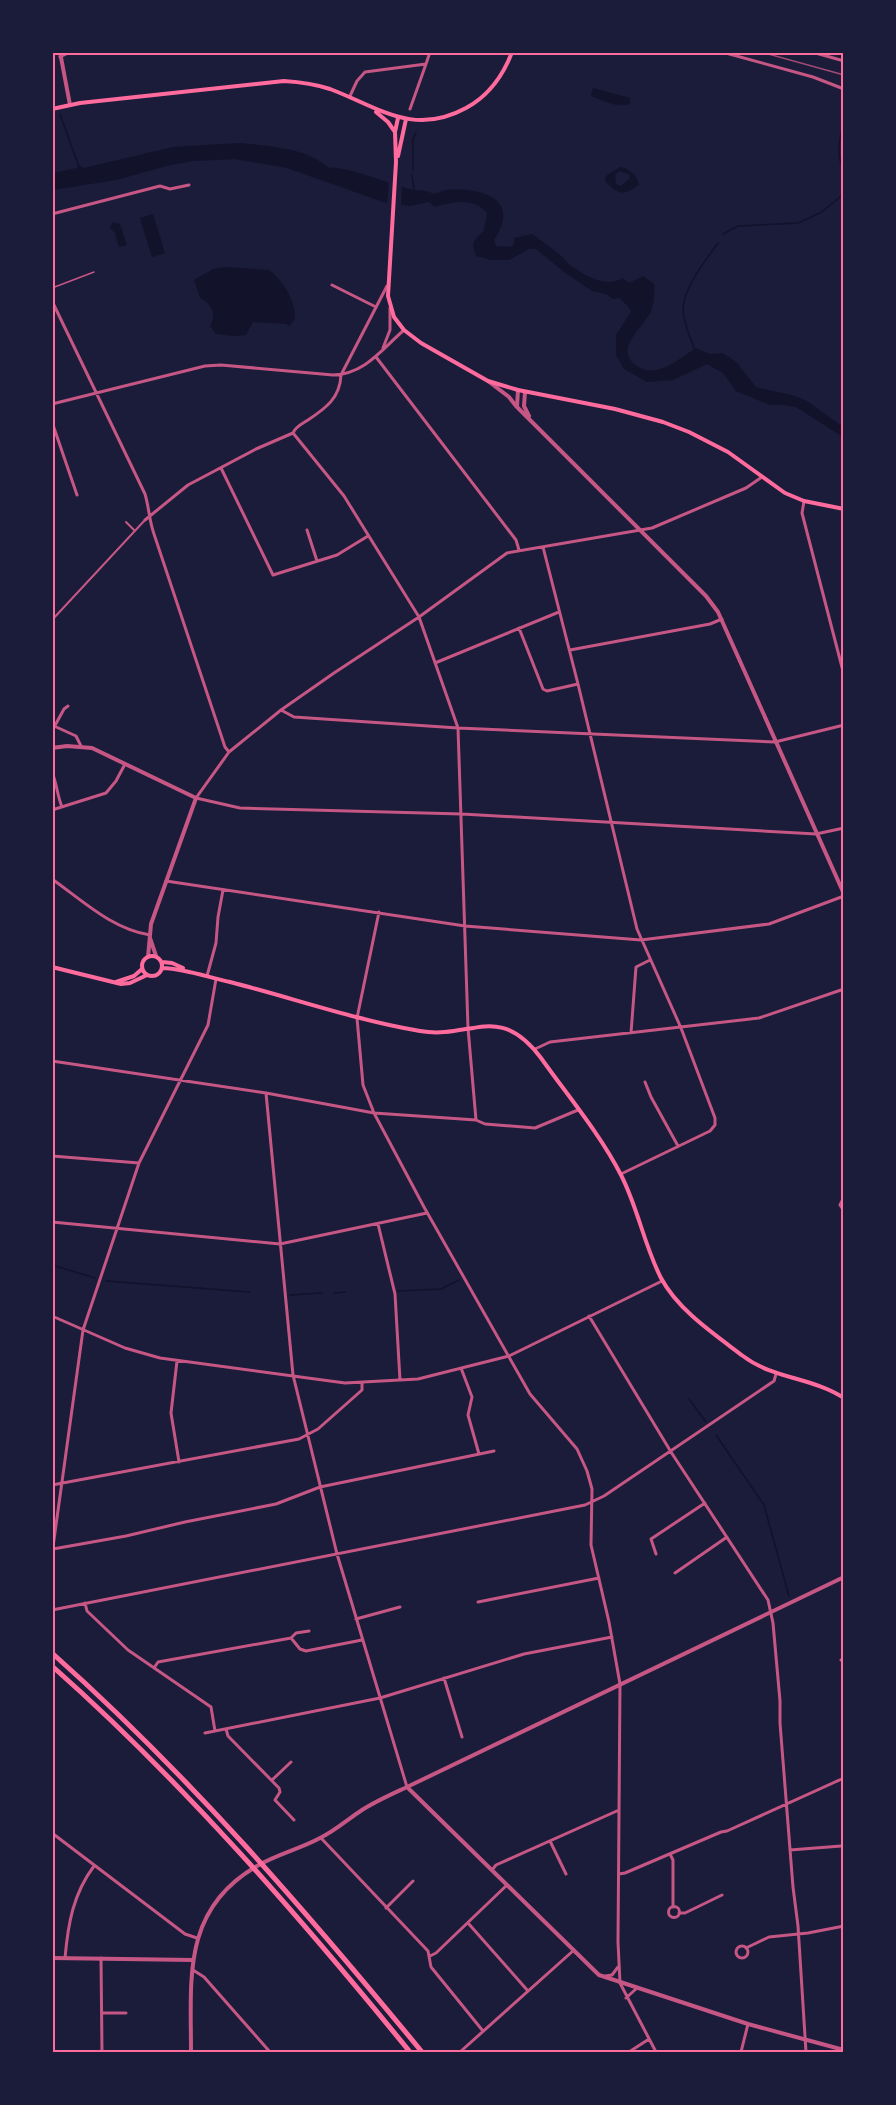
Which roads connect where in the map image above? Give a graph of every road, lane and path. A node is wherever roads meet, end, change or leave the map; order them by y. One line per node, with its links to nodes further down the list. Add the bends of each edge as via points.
1 (70, 52): 6 (street)
2 (430, 52): 8 (street)
3 (512, 52): 16 (main road, via 494,86 471,105 439,118)
4 (722, 52): 9 (street)
5 (812, 52): 7 (street)
6 (60, 55): 11 (street)
7 (843, 61)
8 (426, 64): 10 (street, via 365,72); 14 (street)
9 (843, 89)
10 (349, 98): 11 (main road, via 319,86 284,81); 13 (main road)
11 (69, 105): 12 (main road)
12 (52, 109)
13 (374, 109): 15 (main road); 17 (main road)
14 (410, 109)
15 (398, 118): 16 (main road); 17 (main road)
16 (406, 119): 18 (main road)
17 (395, 132): 18 (main road)
18 (396, 162): 22 (main road)
19 (189, 185): 20 (street, via 170,189 160,186)
20 (52, 214)
21 (94, 272): 24 (lane)
22 (389, 284): 26 (main road); 27 (street)
23 (332, 285): 27 (street)
24 (52, 288)
25 (52, 301): 34 (street)
26 (390, 306): 28 (main road); 29 (street, via 390,330)
27 (376, 307): 31 (street)
28 (404, 330): 29 (street); 32 (main road)
29 (381, 352): 30 (street)
30 (376, 357): 31 (street, via 359,370); 53 (street, via 512,534)
31 (341, 375): 34 (street, via 205,366); 40 (street, via 337,395)
32 (488, 381): 33 (main road); 37 (street)
33 (518, 390): 35 (main road); 37 (street)
34 (96, 392): 36 (street); 46 (street, via 145,494)
35 (525, 392): 38 (street, via 524,406); 42 (main road, via 663,422 728,452)
36 (52, 404)
37 (517, 407): 38 (street)
38 (531, 420): 50 (street)
39 (52, 422): 43 (street)
40 (293, 433): 41 (street); 51 (street, via 344,496)
41 (221, 468): 46 (street, via 188,485); 54 (street, via 273,575)
42 (762, 477): 44 (main road); 50 (street, via 746,488)
43 (77, 495)
44 (804, 501): 45 (main road); 66 (street, via 802,513)
45 (843, 509)
46 (146, 518): 49 (street); 78 (street)
47 (126, 522): 49 (street)
48 (308, 530): 54 (street)
49 (135, 531): 55 (street)
50 (641, 531): 52 (street); 61 (street, via 706,596)
51 (368, 536): 54 (street, via 337,555); 60 (street)
52 (543, 547): 53 (street); 59 (street)
53 (519, 551): 60 (street, via 507,553)
54 (317, 561)
55 (104, 564): 56 (street); 57 (street)
56 (106, 567)
57 (64, 607): 58 (street); 62 (street)
58 (67, 611)
59 (559, 612): 63 (street); 64 (street)
60 (419, 617): 65 (street); 69 (street)
61 (722, 619): 64 (street); 75 (street)
62 (52, 620)
63 (519, 628): 65 (street); 67 (street, via 543,689)
64 (570, 650): 67 (street)
65 (435, 663): 72 (street)
66 (843, 675)
67 (578, 684): 74 (street)
68 (68, 706): 71 (street)
69 (281, 710): 72 (street, via 294,717); 78 (street)
70 (843, 725): 75 (street)
71 (53, 726): 73 (street); 76 (street, via 76,736)
72 (458, 729): 74 (street); 84 (street)
73 (52, 731)
74 (591, 735): 75 (street); 85 (street)
75 (775, 742): 87 (street)
76 (81, 746): 77 (street); 79 (street)
77 (53, 747)
78 (229, 752): 81 (street)
79 (125, 764): 81 (street); 82 (street, via 106,793)
80 (52, 772): 82 (street)
81 (196, 798): 84 (street, via 240,808); 89 (street)
82 (62, 808): 83 (street)
83 (52, 810)
84 (462, 814): 85 (street); 93 (street)
85 (612, 823): 87 (street); 95 (street)
86 (843, 828): 87 (street)
87 (816, 834): 91 (street)
88 (52, 879): 94 (street, via 121,927)
89 (166, 880): 90 (street); 94 (street)
90 (223, 889): 92 (street); 105 (street)
91 (843, 895): 95 (street, via 769,924)
92 (379, 912): 93 (street); 109 (street)
93 (465, 926): 95 (street); 110 (street)
94 (150, 936): 96 (street); 97 (street)
95 (641, 940): 98 (street)
96 (156, 956): 97 (main road); 99 (main road)
97 (148, 957): 102 (main road)
98 (650, 960): 111 (street); 112 (street, via 636,968)
99 (162, 962): 101 (main road); 103 (main road)
100 (52, 967): 107 (main road)
101 (163, 968): 103 (main road); 104 (main road, via 155,976)
102 (142, 969): 104 (main road); 107 (main road)
103 (190, 971): 105 (main road)
104 (147, 975): 107 (main road, via 130,983)
105 (207, 976): 106 (main road)
106 (216, 979): 109 (main road); 115 (street, via 208,1025)
107 (115, 982)
108 (843, 989): 111 (street, via 759,1018)
109 (357, 1018): 110 (main road, via 423,1032); 119 (street, via 363,1085)
110 (468, 1028): 113 (main road, via 505,1029); 120 (street)
111 (681, 1028): 112 (street); 121 (street, via 715,1125)
112 (631, 1033): 113 (street, via 550,1042)
113 (535, 1049): 118 (main road)
114 (52, 1061): 115 (street)
115 (180, 1080): 117 (street); 123 (street)
116 (645, 1082): 121 (street)
117 (266, 1094): 119 (street); 131 (street)
118 (578, 1110): 120 (street, via 535,1128); 124 (main road)
119 (374, 1113): 120 (street); 127 (street)
120 (476, 1120)
121 (678, 1146): 124 (street)
122 (52, 1156): 123 (street)
123 (139, 1163): 130 (street)
124 (621, 1174): 132 (main road)
125 (843, 1197): 126 (street)
126 (843, 1211)
127 (427, 1213): 129 (street); 136 (street)
128 (52, 1222): 130 (street)
129 (378, 1224): 131 (street); 141 (street, via 394,1294)
130 (118, 1227): 131 (street); 135 (street)
131 (280, 1244): 140 (street)
132 (662, 1281): 134 (street); 139 (main road, via 681,1305 727,1344 752,1363)
133 (52, 1316): 135 (street)
134 (589, 1316): 136 (street); 146 (street)
135 (83, 1330): 137 (street, via 124,1348); 150 (street)
136 (509, 1356): 138 (street); 152 (street, via 537,1404 577,1449 591,1480)
137 (177, 1361): 140 (street); 148 (street, via 171,1413)
138 (461, 1368): 141 (street); 147 (street, via 472,1396 468,1415)
139 (776, 1374): 143 (main road); 146 (street, via 774,1381)
140 (293, 1375): 142 (street); 144 (street)
141 (400, 1380): 142 (street)
142 (362, 1383): 144 (street, via 362,1390 318,1430)
143 (843, 1396)
144 (307, 1435): 148 (street); 151 (street)
145 (494, 1451): 147 (street)
146 (671, 1452): 152 (street); 153 (street)
147 (479, 1454): 151 (street)
148 (179, 1462): 150 (street)
149 (52, 1485): 150 (street)
150 (61, 1485): 155 (street)
151 (320, 1487): 155 (street, via 276,1504); 157 (street)
152 (593, 1502): 157 (street); 161 (street, via 591,1545)
153 (705, 1503): 154 (street); 158 (street, via 651,1539)
154 (727, 1537): 159 (street); 166 (street, via 768,1600)
155 (53, 1549): 156 (street)
156 (52, 1554)
157 (337, 1554): 163 (street); 167 (street)
158 (656, 1554)
159 (675, 1573)
160 (843, 1577): 166 (street)
161 (599, 1578): 162 (street); 169 (street)
162 (478, 1602)
163 (85, 1603): 165 (street); 174 (street, via 87,1611)
164 (400, 1607): 167 (street)
165 (52, 1610)
166 (771, 1612): 176 (street); 186 (street)
167 (356, 1619): 171 (street)
168 (309, 1630): 170 (street)
169 (612, 1637): 175 (street, via 524,1654); 176 (street)
170 (291, 1638): 171 (street, via 306,1652); 174 (street, via 158,1662)
171 (362, 1640): 177 (street)
172 (52, 1653): 234 (highway, via 131,1726 245,1844)
173 (52, 1666): 233 (highway, via 124,1733 246,1858)
174 (154, 1668): 179 (street, via 211,1707)
175 (444, 1678): 177 (street); 181 (street)
176 (620, 1684): 185 (street); 187 (street)
177 (380, 1698): 178 (street); 185 (street)
178 (226, 1729): 179 (street); 184 (street, via 228,1736)
179 (215, 1731): 180 (street)
180 (205, 1733)
181 (462, 1737)
182 (291, 1762): 184 (street)
183 (843, 1778): 186 (street)
184 (272, 1780): 188 (street, via 280,1792 275,1800)
185 (407, 1787): 190 (street, via 362,1810); 196 (street)
186 (787, 1804): 193 (street); 194 (street)
187 (619, 1810): 191 (street); 198 (street)
188 (294, 1820)
189 (52, 1833): 195 (street)
190 (321, 1838): 203 (street); 208 (street, via 258,1866 232,1883 210,1911)
191 (550, 1841): 196 (street); 197 (street)
192 (841, 1846): 193 (street)
193 (790, 1850): 207 (street)
194 (670, 1854): 198 (street); 202 (street)
195 (94, 1866): 208 (street, via 185,1934); 213 (street, via 74,1901)
196 (492, 1870): 200 (street)
197 (566, 1874)
198 (619, 1874): 216 (street)
199 (413, 1881): 203 (street)
200 (507, 1885): 205 (street); 210 (street)
201 (722, 1895): 204 (street)
202 (673, 1907): 204 (street); 204 (street, via 670,1916)
203 (386, 1908): 211 (street)
204 (679, 1913)
205 (468, 1923): 211 (street); 221 (street)
206 (843, 1926): 207 (street)
207 (799, 1934): 209 (street, via 769,1937); 228 (street)
208 (197, 1938): 215 (street)
209 (746, 1948): 209 (street, via 746,1957 737,1957 737,1948)
210 (573, 1950): 218 (street); 221 (street)
211 (429, 1956): 226 (street, via 431,1967)
212 (52, 1958): 213 (street)
213 (65, 1958): 214 (street)
214 (101, 1958): 215 (street); 223 (street)
215 (193, 1960): 217 (street)
216 (620, 1966): 218 (street, via 612,1975); 219 (street)
217 (191, 1970): 231 (street); 232 (street, via 204,1977)
218 (602, 1977): 219 (street)
219 (620, 1983): 220 (street); 222 (street)
220 (637, 1988): 222 (street); 225 (street)
221 (528, 1991): 226 (street)
222 (626, 1998): 227 (street)
223 (102, 2013): 224 (street); 230 (street)
224 (126, 2013)
225 (748, 2024): 228 (street); 238 (street)
226 (483, 2031): 235 (street)
227 (649, 2039): 236 (street); 237 (street)
228 (806, 2040): 229 (street); 239 (street)
229 (843, 2050)
230 (102, 2052)
231 (191, 2052)
232 (270, 2052)
233 (410, 2052)
234 (422, 2052)
235 (460, 2052)
236 (629, 2052)
237 (656, 2052)
238 (741, 2052)
239 (806, 2052)

